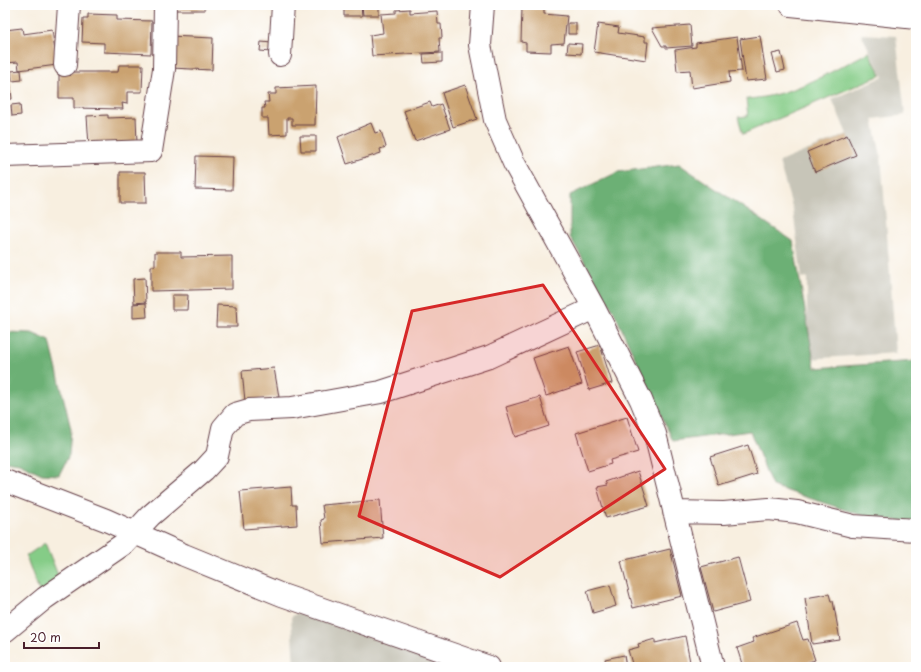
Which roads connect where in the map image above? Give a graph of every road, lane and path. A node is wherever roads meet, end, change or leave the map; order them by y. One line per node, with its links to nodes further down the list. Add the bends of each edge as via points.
1 (69, 5): 9 (street)
2 (165, 5): 10 (street, via 164,69 151,151)
3 (283, 5): 8 (street)
4 (483, 5): 11 (street, via 480,45 495,120 514,163)
5 (791, 5): 6 (street)
6 (840, 7): 7 (street)
7 (916, 18)
8 (280, 55)
9 (65, 65)
10 (5, 156)
11 (594, 308): 13 (street, via 652,427); 15 (street, via 489,357 381,392 292,408 249,410 235,414 223,428 216,456 204,470 150,516)
12 (5, 481): 15 (street)
13 (674, 512): 14 (street, via 724,513 769,509 797,512 853,526); 18 (street)
14 (916, 530)
15 (136, 533): 16 (street, via 45,598); 17 (street, via 282,595)
16 (5, 631)
17 (488, 667)
18 (713, 667)

